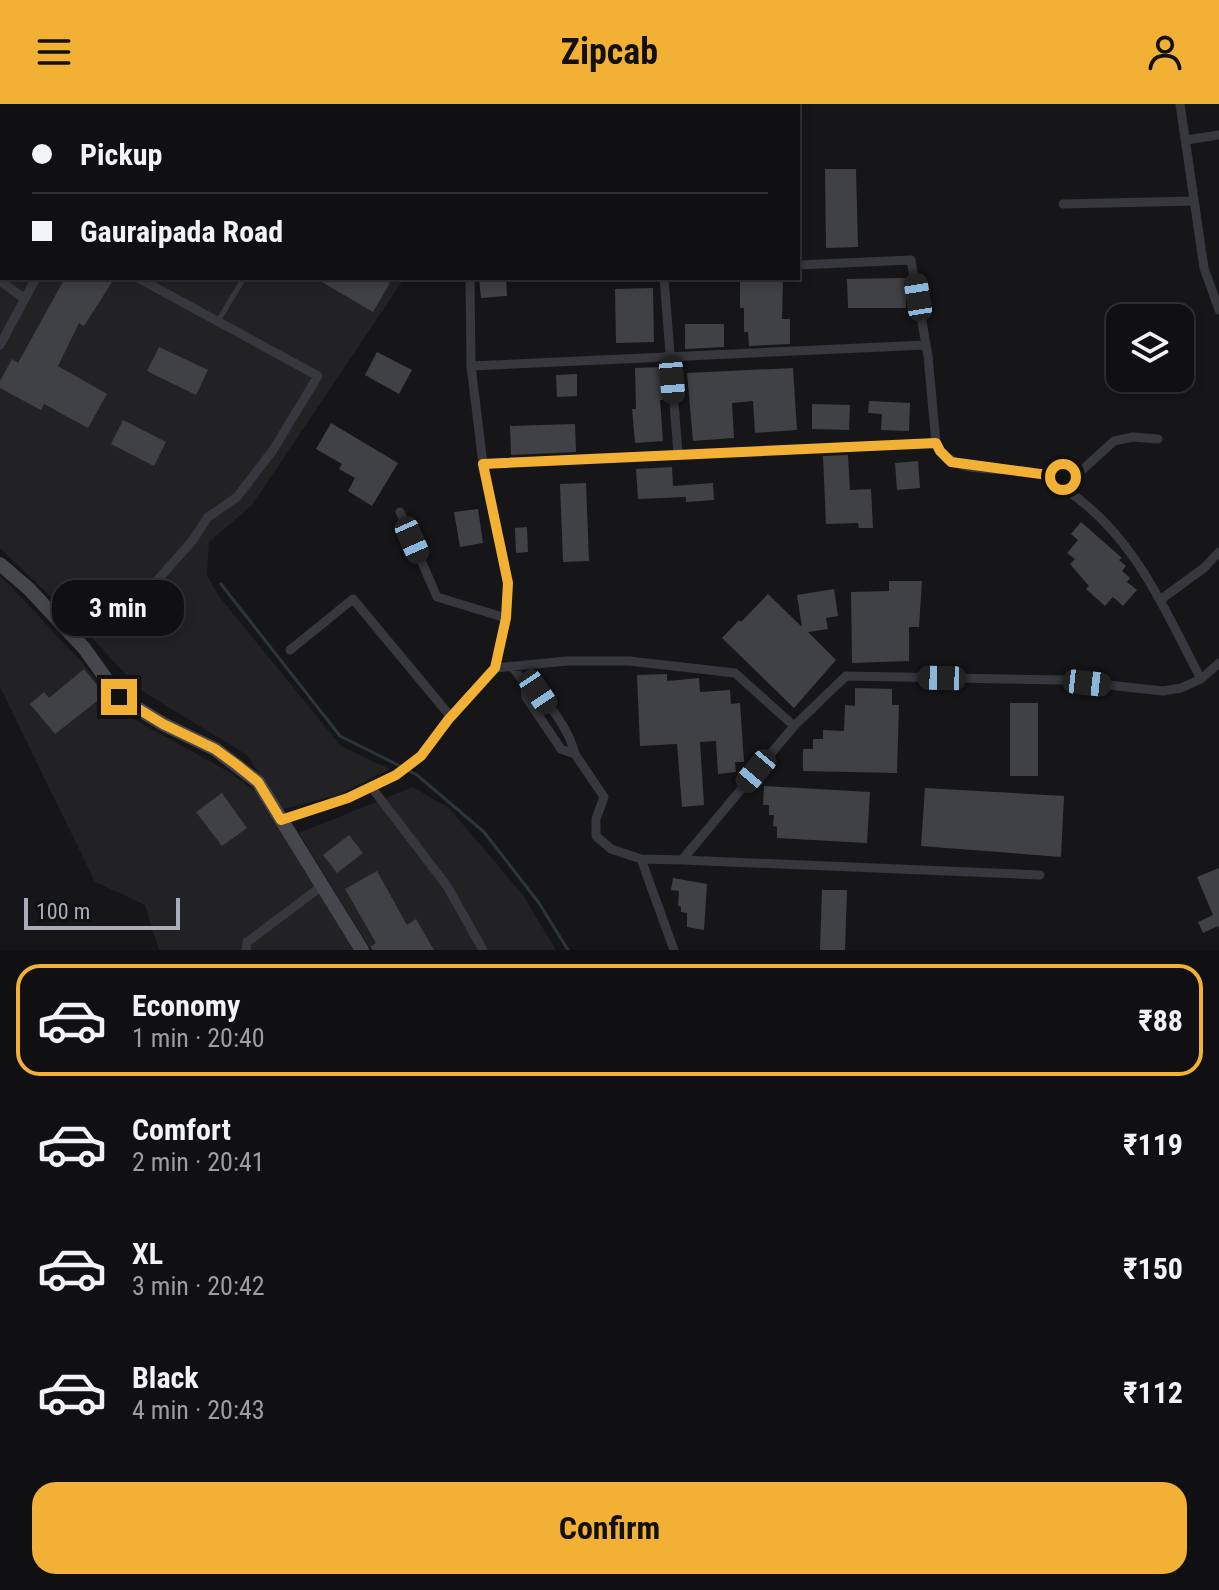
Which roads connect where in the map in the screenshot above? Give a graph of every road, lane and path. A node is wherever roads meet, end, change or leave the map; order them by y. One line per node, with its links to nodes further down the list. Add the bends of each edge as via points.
1 (1180, 104): 3 (street)
2 (1219, 135): 3 (street)
3 (1186, 140): 4 (street)
4 (1194, 201): 5 (street); 14 (street, via 1204,268)
5 (1063, 204)
6 (800, 265): 17 (street, via 911,260)
7 (35, 280): 13 (street)
8 (142, 280): 15 (street)
9 (243, 280): 15 (lane)
10 (470, 280): 19 (street)
11 (664, 280): 18 (street)
12 (0, 281): 13 (street)
13 (25, 299): 16 (street)
14 (1219, 310)
15 (217, 322): 29 (street, via 318,376 237,497 208,517 154,584 134,597)
16 (0, 345)
17 (926, 345): 18 (street); 21 (street)
18 (670, 356): 19 (street); 22 (street)
19 (471, 366): 23 (street)
20 (1158, 439): 24 (street, via 1114,441 1080,472)
21 (936, 443): 22 (street); 24 (street, via 951,462)
22 (678, 453): 23 (street)
23 (483, 464): 30 (street, via 508,583)
24 (1041, 475): 28 (street, via 1084,502 1112,529)
25 (400, 512): 30 (street, via 437,597)
26 (1219, 552): 28 (street)
27 (0, 564): 29 (street)
28 (1160, 600): 35 (street)
29 (50, 611): 39 (street, via 119,697 226,757 258,782)
30 (506, 618): 34 (street)
31 (290, 650): 36 (street, via 353,599)
32 (1219, 663): 35 (street)
33 (512, 666): 34 (street); 37 (street, via 629,661 735,673); 40 (street, via 561,749 575,754 604,797 596,836 611,849)
34 (495, 668): 36 (street)
35 (1201, 679): 37 (street, via 1163,691 1062,680 846,676)
36 (451, 717): 38 (street, via 421,756)
37 (794, 726): 41 (street)
38 (372, 788): 39 (street); 46 (street, via 447,886)
39 (281, 820): 43 (street)
40 (641, 859): 41 (street); 47 (street)
41 (682, 860): 42 (street)
42 (1040, 875)
43 (322, 886): 44 (street, via 247,942); 45 (street)
44 (246, 950)
45 (362, 950)
46 (483, 950)
47 (674, 950)

